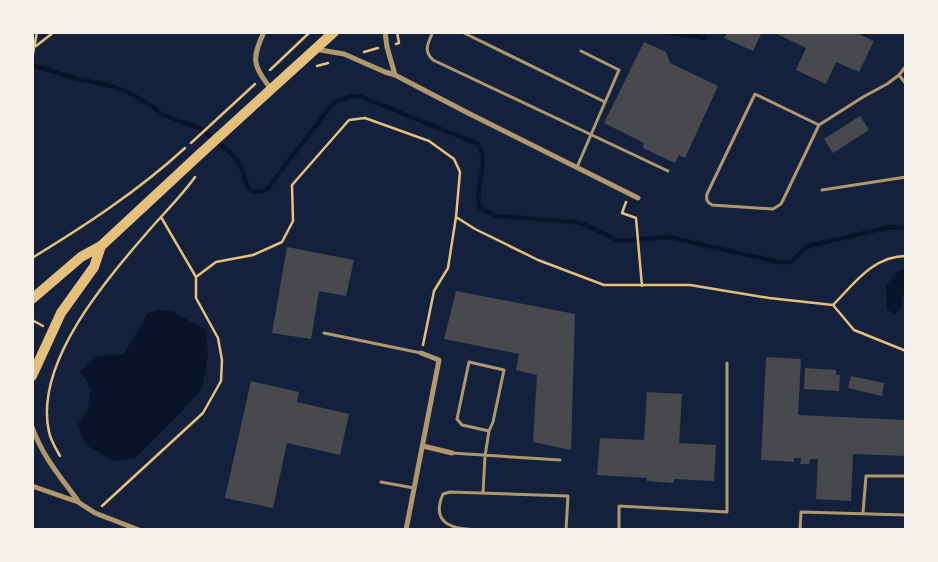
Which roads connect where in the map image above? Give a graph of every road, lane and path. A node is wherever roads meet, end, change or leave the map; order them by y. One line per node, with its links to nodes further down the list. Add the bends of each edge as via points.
1 (37, 32): 11 (path)
2 (54, 32): 11 (path)
3 (264, 32): 21 (street, via 254,55)
4 (310, 32): 21 (path)
5 (334, 32): 12 (main road)
6 (384, 32): 10 (street)
7 (397, 32): 10 (path, via 398,43)
8 (433, 32): 26 (lane, via 427,45 433,60)
9 (462, 32): 24 (lane)
10 (386, 46): 14 (path, via 358,53); 19 (street)
11 (34, 47): 15 (path)
12 (314, 49): 14 (street); 23 (main road)
13 (581, 51): 24 (lane, via 620,70)
14 (355, 58): 19 (street)
15 (32, 59)
16 (332, 62): 18 (path)
17 (906, 66): 20 (lane)
18 (312, 69)
19 (395, 74): 27 (street)
20 (898, 75): 22 (lane); 25 (lane)
21 (262, 77): 23 (street); 38 (path, via 147,181)
22 (906, 84)
23 (271, 89): 36 (main road)
24 (606, 102): 26 (lane)
25 (819, 124): 25 (lane, via 778,207 712,205 708,202 707,194 755,94)
26 (591, 135): 27 (lane); 28 (lane)
27 (577, 167): 32 (street)
28 (668, 172)
29 (198, 174): 34 (path)
30 (906, 177): 31 (lane)
31 (822, 190)
32 (628, 193): 33 (street); 40 (path, via 622,213 636,218)
33 (638, 198)
34 (161, 217): 39 (path); 54 (path, via 87,309 58,360 49,390 47,414 49,434 60,456)
35 (456, 217): 39 (path, via 460,172 454,159 429,141 364,118 349,120 292,185 293,221 282,242 253,255 216,262); 40 (path, via 475,230 538,260 604,285); 45 (path, via 448,268 434,291)
36 (101, 246): 41 (main road, via 81,257); 47 (main road, via 94,267 61,313)
37 (906, 256): 42 (path, via 895,256 874,264)
38 (32, 258)
39 (196, 277): 61 (path, via 196,298 218,338 221,381 203,413)
40 (642, 286): 42 (path, via 690,285)
41 (32, 299)
42 (833, 305): 44 (path, via 854,330)
43 (324, 334): 45 (lane)
44 (906, 350)
45 (421, 353): 50 (street, via 439,360)
46 (727, 364): 68 (lane, via 726,512 619,506)
47 (32, 376)
48 (32, 427): 54 (street)
49 (489, 431): 49 (lane, via 462,425 457,419 469,362 504,370); 52 (lane)
50 (422, 446): 51 (street); 58 (street)
51 (452, 453): 52 (lane)
52 (485, 456): 53 (lane); 59 (lane)
53 (560, 460)
54 (50, 463): 60 (street)
55 (906, 476): 62 (lane, via 866,476)
56 (381, 482): 58 (lane)
57 (32, 486): 60 (street)
58 (414, 488): 65 (street)
59 (483, 493): 66 (lane, via 443,494 439,512 441,520 456,528); 67 (lane, via 568,496)
60 (78, 502): 61 (street)
61 (95, 513): 64 (street)
62 (863, 513): 63 (lane); 69 (lane, via 801,512)
63 (906, 515)
64 (139, 530)
65 (406, 530)
66 (508, 530)
67 (566, 530)
68 (619, 530)
69 (800, 530)

